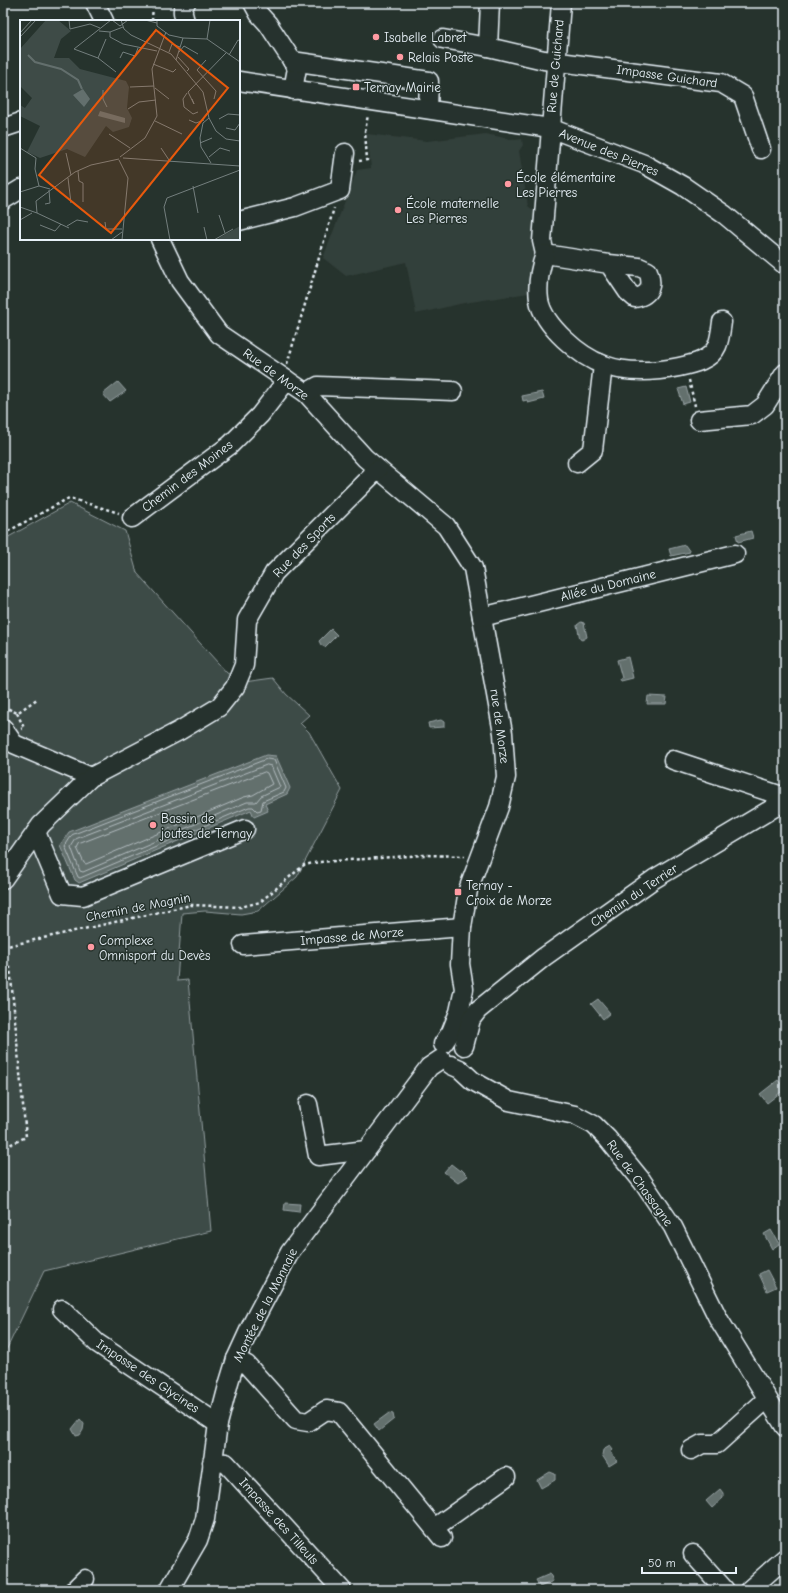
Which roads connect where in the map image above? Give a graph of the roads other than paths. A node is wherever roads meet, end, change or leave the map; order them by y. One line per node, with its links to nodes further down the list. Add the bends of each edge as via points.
1 (95, 3): 6 (street)
2 (253, 3): 7 (street)
3 (267, 3): 7 (street)
4 (490, 3): 9 (street)
5 (561, 3): 11 (street, Rue de Guichard)
6 (104, 20)
7 (268, 24): 10 (street)
8 (443, 39): 9 (street, Impasse Guichard)
9 (488, 47): 11 (street, Impasse Guichard)
10 (292, 61): 13 (street, via 286,68); 14 (street, via 428,81)
11 (556, 61): 17 (street, Rue de Guichard); 18 (street, Impasse Guichard, via 721,83 743,96)
12 (240, 81): 13 (street, Avenue des Pierres)
13 (286, 89): 14 (street, Avenue des Pierres)
14 (428, 109): 17 (street, Avenue des Pierres)
15 (20, 122): 16 (street)
16 (3, 128)
17 (550, 128): 24 (street, Rue de Guichard, via 542,241); 26 (street, Avenue des Pierres, via 644,164 683,186 725,215)
18 (761, 149)
19 (345, 158): 22 (street, via 340,190 295,207)
20 (20, 190): 21 (street)
21 (3, 200)
22 (240, 221)
23 (163, 240): 30 (street, Rue de Morze, via 180,281 219,334)
24 (545, 254): 25 (street); 28 (street, via 541,266 539,300 544,314 557,332 576,349)
25 (609, 264)
26 (785, 264)
27 (722, 322): 28 (street, via 717,346 702,362 658,372 630,371)
28 (603, 365): 34 (street, via 593,450)
29 (785, 373): 33 (street, via 765,406 752,414)
30 (287, 380): 32 (street, Rue de Morze); 37 (street, Chemin des Moines, via 260,415 230,445)
31 (453, 391): 32 (street, via 318,386)
32 (306, 393): 35 (street, Rue de Morze)
33 (699, 420)
34 (577, 463)
35 (378, 469): 36 (street, Rue de Morze); 43 (street, Rue des Sports, via 274,573 247,620 244,665 239,679 219,707)
36 (409, 496): 40 (street, rue de Morze, via 446,526 462,548 473,568)
37 (132, 518)
38 (735, 554): 40 (street, Allée du Domaine)
39 (646, 588): 40 (street)
40 (483, 622): 49 (street, rue de Morze, via 503,733 506,776 499,808 468,890)
41 (3, 728): 43 (street, via 14,744)
42 (673, 760): 44 (street)
43 (91, 777): 47 (street, Rue des Sports)
44 (785, 797)
45 (785, 801): 51 (street, Chemin du Terrier, via 654,879 544,956)
46 (245, 829): 47 (street, via 83,896 62,894)
47 (36, 832): 48 (street, Rue des Sports)
48 (3, 879)
49 (462, 927): 50 (street, Impasse de Morze); 52 (street, rue de Morze, via 460,964)
50 (243, 945)
51 (490, 999): 52 (street, via 476,1004); 53 (street, Chemin du Terrier, via 478,1010)
52 (463, 1000): 53 (street); 53 (street, rue de Morze, via 451,1032)
53 (455, 1050): 55 (street, Montée de la Monnaie, via 429,1067); 58 (street, Rue de Chassagne, via 460,1069 473,1081 509,1101 575,1115 594,1125 607,1138 642,1181 673,1227 718,1318)
54 (308, 1104): 55 (street, via 318,1156)
55 (366, 1150): 57 (street, Montée de la Monnaie, via 290,1252)
56 (62, 1309): 59 (street, Impasse des Glycines, via 97,1344)
57 (236, 1359): 59 (street, Montée de la Monnaie); 63 (street, via 247,1365 296,1420 308,1422 326,1410 339,1412 438,1533)
58 (767, 1399): 60 (street, Rue de Chassagne); 61 (street, via 717,1444 702,1444)
59 (218, 1424): 62 (street, Montée de la Monnaie)
60 (785, 1427)
61 (691, 1450)
62 (212, 1462): 66 (street, Montée de la Monnaie, via 205,1519 198,1540); 67 (street, Impasse des Tilleuls, via 226,1463)
63 (506, 1477)
64 (693, 1554): 68 (street)
65 (785, 1558): 69 (street)
66 (169, 1590)
67 (342, 1590)
68 (725, 1590)
69 (749, 1590)

